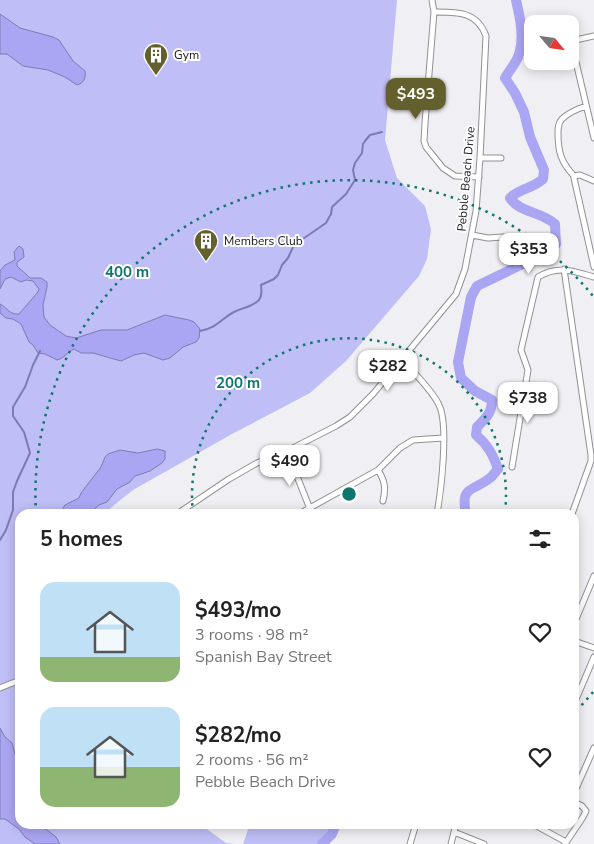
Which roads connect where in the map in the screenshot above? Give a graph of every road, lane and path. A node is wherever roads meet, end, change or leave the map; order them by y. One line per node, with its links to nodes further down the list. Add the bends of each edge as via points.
1 (432, 0): 2 (street)
2 (434, 12): 6 (street, Pebble Beach Drive, via 470,16 486,24); 9 (street, via 424,141 448,173)
3 (594, 36): 4 (street, via 571,41)
4 (586, 106): 5 (street); 8 (street, via 571,111 558,126 558,149)
5 (594, 138)
6 (480, 158): 7 (street); 9 (street, Pebble Beach Drive)
7 (501, 158)
8 (574, 176): 10 (street); 13 (street)
9 (478, 177): 11 (street, Pebble Beach Drive)
10 (594, 181)
11 (472, 235): 12 (street); 16 (street, Pebble Beach Drive, via 466,269 456,294)
12 (503, 237)
13 (594, 267)
14 (564, 269): 15 (street); 18 (street); 20 (street, via 538,277 521,350 528,370)
15 (594, 277)
16 (402, 360): 17 (street, via 439,404); 19 (street, Pebble Beach Drive, via 350,417)
17 (443, 438): 21 (street, via 413,440); 26 (street)
18 (592, 448): 27 (street, via 591,461)
19 (287, 452): 23 (street, Pebble Beach Drive, via 257,463); 24 (street)
20 (512, 467)
21 (378, 470): 22 (street, via 385,482); 25 (street)
22 (383, 501)
23 (185, 509)
24 (310, 509)
25 (314, 509)
26 (438, 509)
27 (574, 509)
28 (594, 576): 29 (street)
29 (579, 612)
30 (579, 642): 31 (street)
31 (594, 648)
32 (594, 657): 35 (street)
33 (15, 682): 34 (street)
34 (0, 688)
35 (579, 692)
36 (594, 748): 37 (street)
37 (587, 766): 38 (street); 39 (street)
38 (594, 768)
39 (579, 783)
40 (579, 804): 41 (street, via 586,811)
41 (579, 824)
42 (414, 829): 48 (street)
43 (455, 829): 46 (street)
44 (542, 829): 47 (street)
45 (576, 829): 47 (street)
46 (454, 832): 49 (street); 50 (street)
47 (566, 843)
48 (410, 844)
49 (451, 844)
50 (484, 844)

